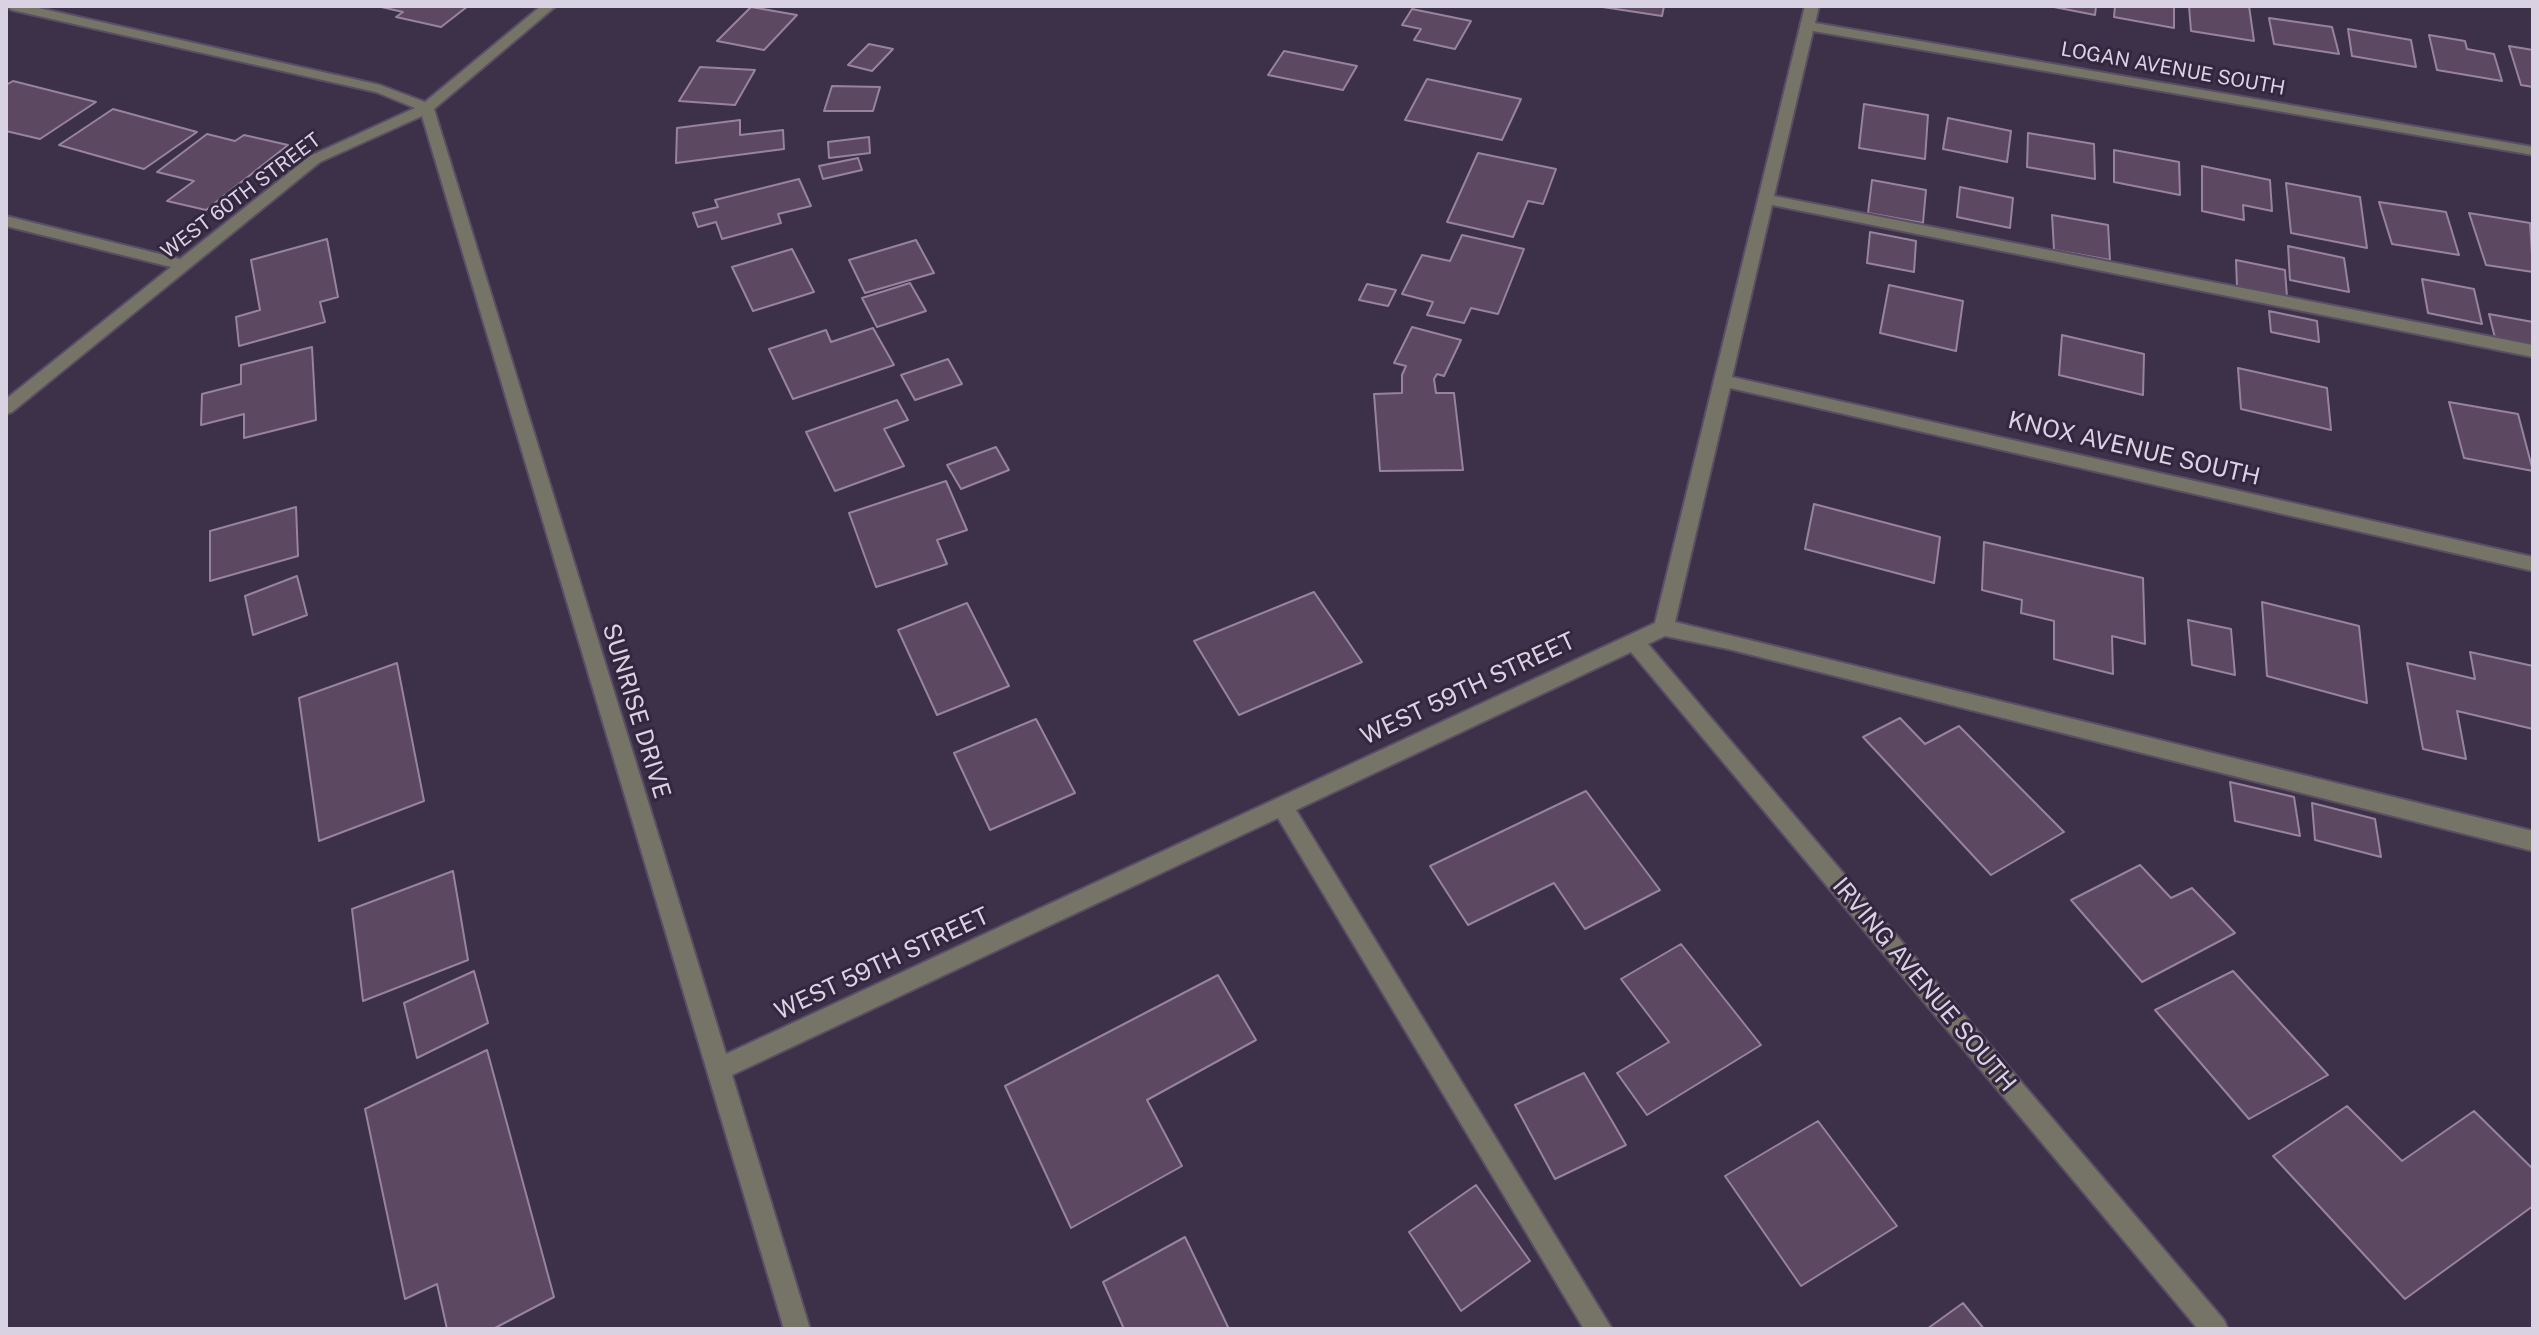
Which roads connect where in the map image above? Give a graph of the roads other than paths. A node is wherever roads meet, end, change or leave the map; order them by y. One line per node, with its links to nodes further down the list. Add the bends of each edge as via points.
1 (12, 6): 4 (street, via 380,89)
2 (549, 6): 4 (street, WEST 60TH STREET)
3 (1809, 16): 5 (street, LOGAN AVENUE SOUTH); 6 (street)
4 (427, 108): 8 (street, WEST 60TH STREET, via 315,159); 17 (street, SUNRISE DRIVE)
5 (2533, 151)
6 (1766, 199): 9 (street); 10 (street)
7 (6, 221): 8 (street)
8 (182, 265): 11 (street, WEST 60TH STREET)
9 (2533, 351)
10 (1724, 381): 12 (street, KNOX AVENUE SOUTH); 13 (street)
11 (6, 408)
12 (2533, 564)
13 (1664, 628): 14 (street, WEST 59TH STREET); 16 (street)
14 (1633, 641): 15 (street, WEST 59TH STREET); 20 (street, IRVING AVENUE SOUTH)
15 (1282, 805): 17 (street, WEST 59TH STREET); 19 (street)
16 (2533, 841)
17 (717, 1070): 18 (street, SUNRISE DRIVE)
18 (797, 1329)
19 (1599, 1329)
20 (2215, 1329)

